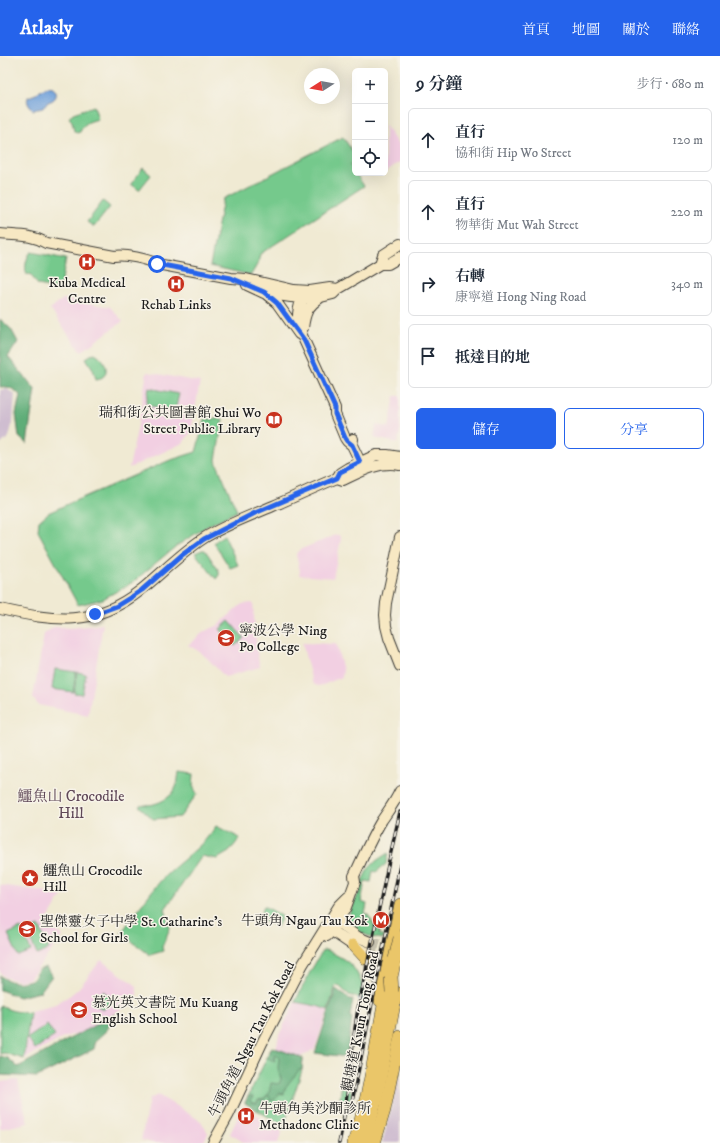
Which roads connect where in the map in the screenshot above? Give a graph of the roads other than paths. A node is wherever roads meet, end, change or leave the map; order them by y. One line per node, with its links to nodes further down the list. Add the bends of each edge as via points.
1 (4, 234): 5 (main road, via 35,238 46,243 114,256 119,261 150,267 157,264)
2 (400, 244): 4 (main road, via 383,255)
3 (400, 257): 4 (main road, via 388,264)
4 (380, 264): 6 (main road)
5 (231, 278): 7 (main road); 8 (main road, via 246,279)
6 (338, 289): 8 (main road, via 330,288); 9 (main road, via 333,294)
7 (264, 292): 8 (main road, via 285,296); 10 (main road, via 277,303)
8 (306, 294): 9 (main road); 10 (main road, via 299,307 298,321)
9 (321, 297): 10 (main road, via 308,310 304,323)
10 (304, 340): 12 (main road, via 335,408 340,412 350,431 352,445)
11 (400, 457): 12 (main road, via 378,454)
12 (362, 466): 13 (main road); 15 (main road, via 343,480 337,478 255,513 204,539 142,590 108,610 81,618 65,619)
13 (400, 466)
14 (400, 537): 16 (main road, via 385,615 389,638)
15 (0, 609)
16 (400, 666)
17 (400, 791): 19 (main road, 牛頭角道 Ngau Tau Kok Road, via 386,828 355,882 346,907)
18 (400, 904): 20 (main road, 觀塘道 Kwun Tong Road)
19 (335, 919): 21 (main road, 牛頭角道 Ngau Tau Kok Road); 24 (main road, via 358,937)
20 (398, 925): 23 (main road, 觀塘道 Kwun Tong Road)
21 (329, 928): 22 (main road); 32 (main road, 牛頭角道 Ngau Tau Kok Road, via 323,941 314,947 303,964)
22 (353, 945): 24 (main road)
23 (392, 948): 25 (main road); 27 (highway, 觀塘道 Kwun Tong Road, bridge); 29 (main road, 觀塘道 Kwun Tong Road)
24 (368, 951)
25 (400, 958)
26 (378, 981): 29 (main road)
27 (397, 981): 29 (main road, via 391,982); 31 (highway); 34 (highway, 觀塘道 Kwun Tong Road, via 386,991 366,1100); 35 (highway, bridge, via 392,992 376,1077)
28 (400, 996): 31 (highway, via 380,1104)
29 (380, 999): 33 (main road, 觀塘道 Kwun Tong Road, via 363,1092)
30 (400, 1036): 31 (main road, via 385,1110)
31 (370, 1141)
32 (213, 1143)
33 (350, 1143)
34 (354, 1143)
35 (359, 1143)

